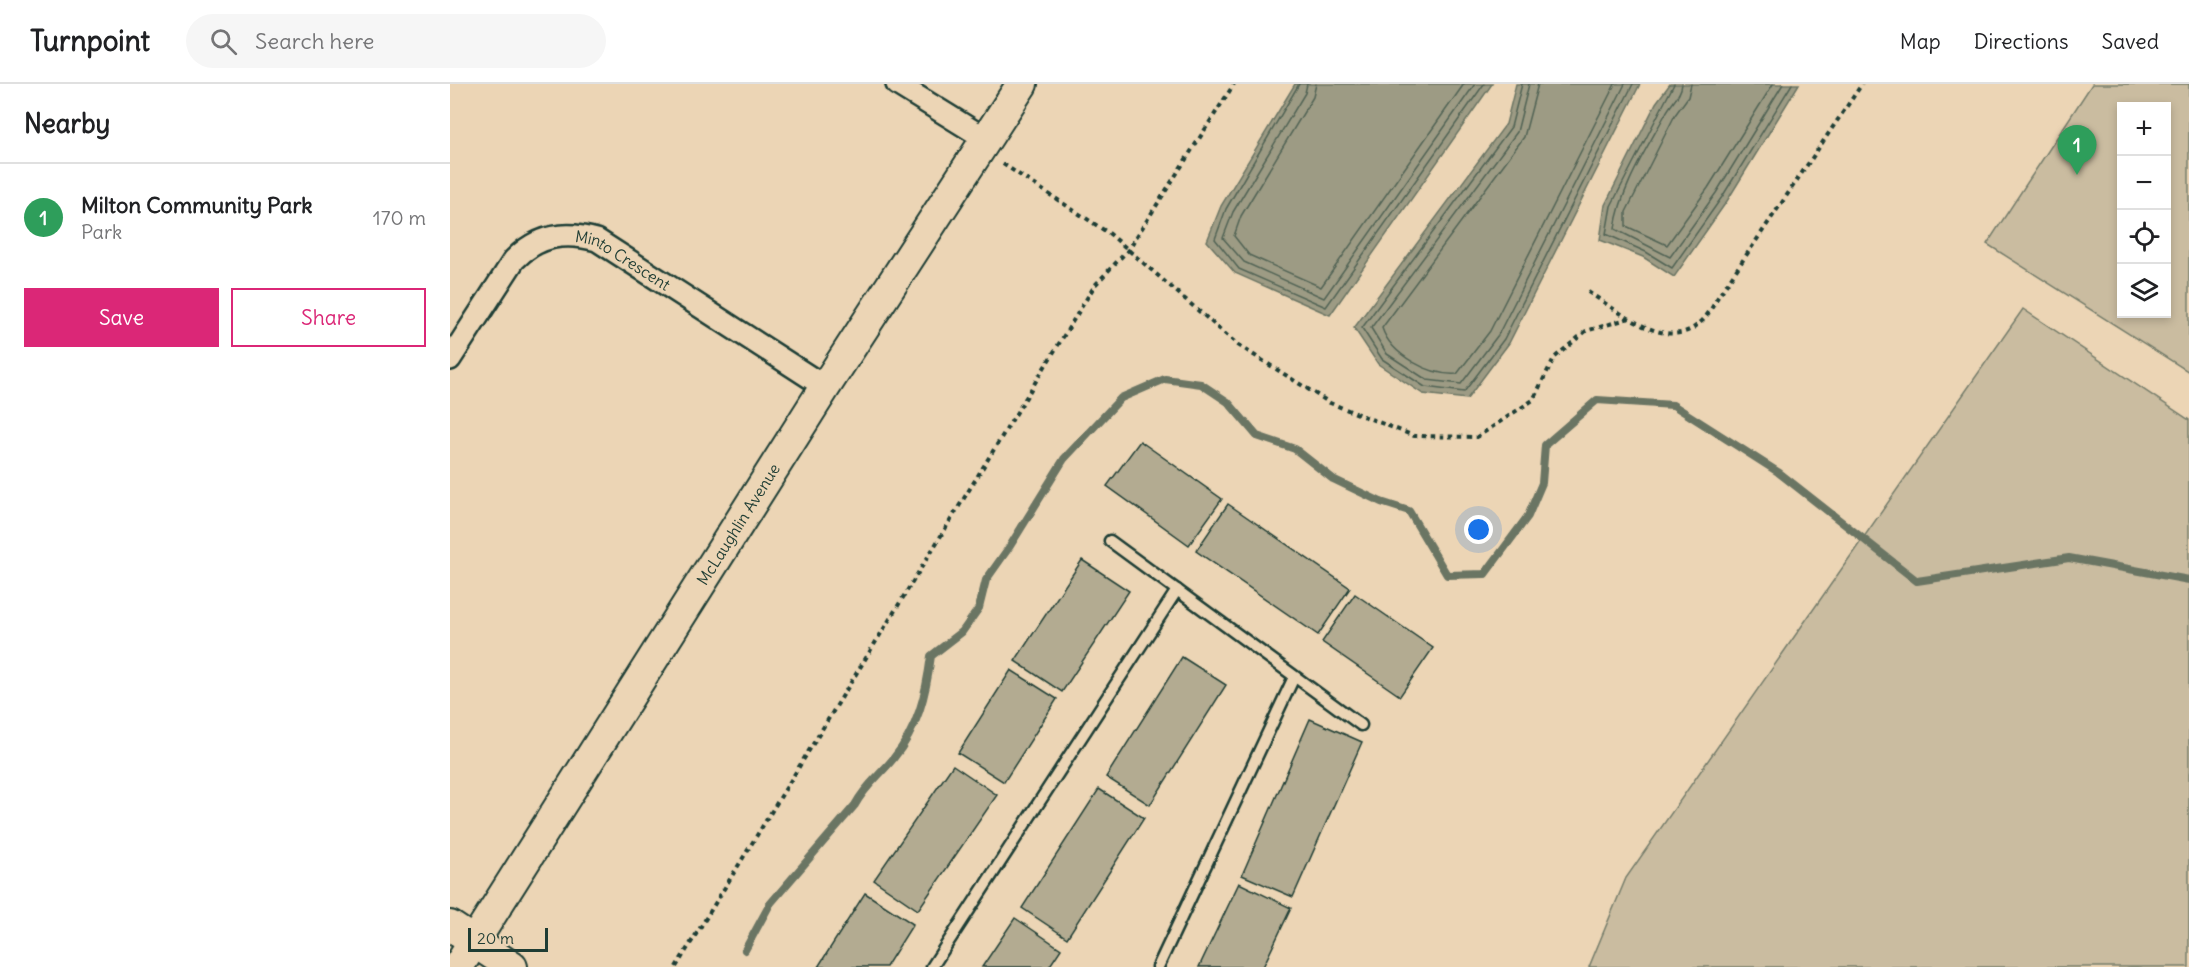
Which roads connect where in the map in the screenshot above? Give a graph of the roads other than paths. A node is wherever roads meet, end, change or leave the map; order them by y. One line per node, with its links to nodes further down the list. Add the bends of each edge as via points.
1 (897, 84): 3 (street)
2 (1022, 84): 3 (street, McLaughlin Avenue)
3 (983, 144): 5 (street, McLaughlin Avenue)
4 (450, 359): 5 (street, Minto Crescent, via 524,249 539,240 576,234 597,240)
5 (825, 387): 10 (street, McLaughlin Avenue)
6 (1110, 541): 7 (lane)
7 (1177, 590): 8 (lane); 12 (lane)
8 (1294, 677): 9 (lane); 13 (lane)
9 (1361, 725)
10 (461, 945): 11 (street)
11 (512, 967)
12 (932, 967)
13 (1158, 967)

